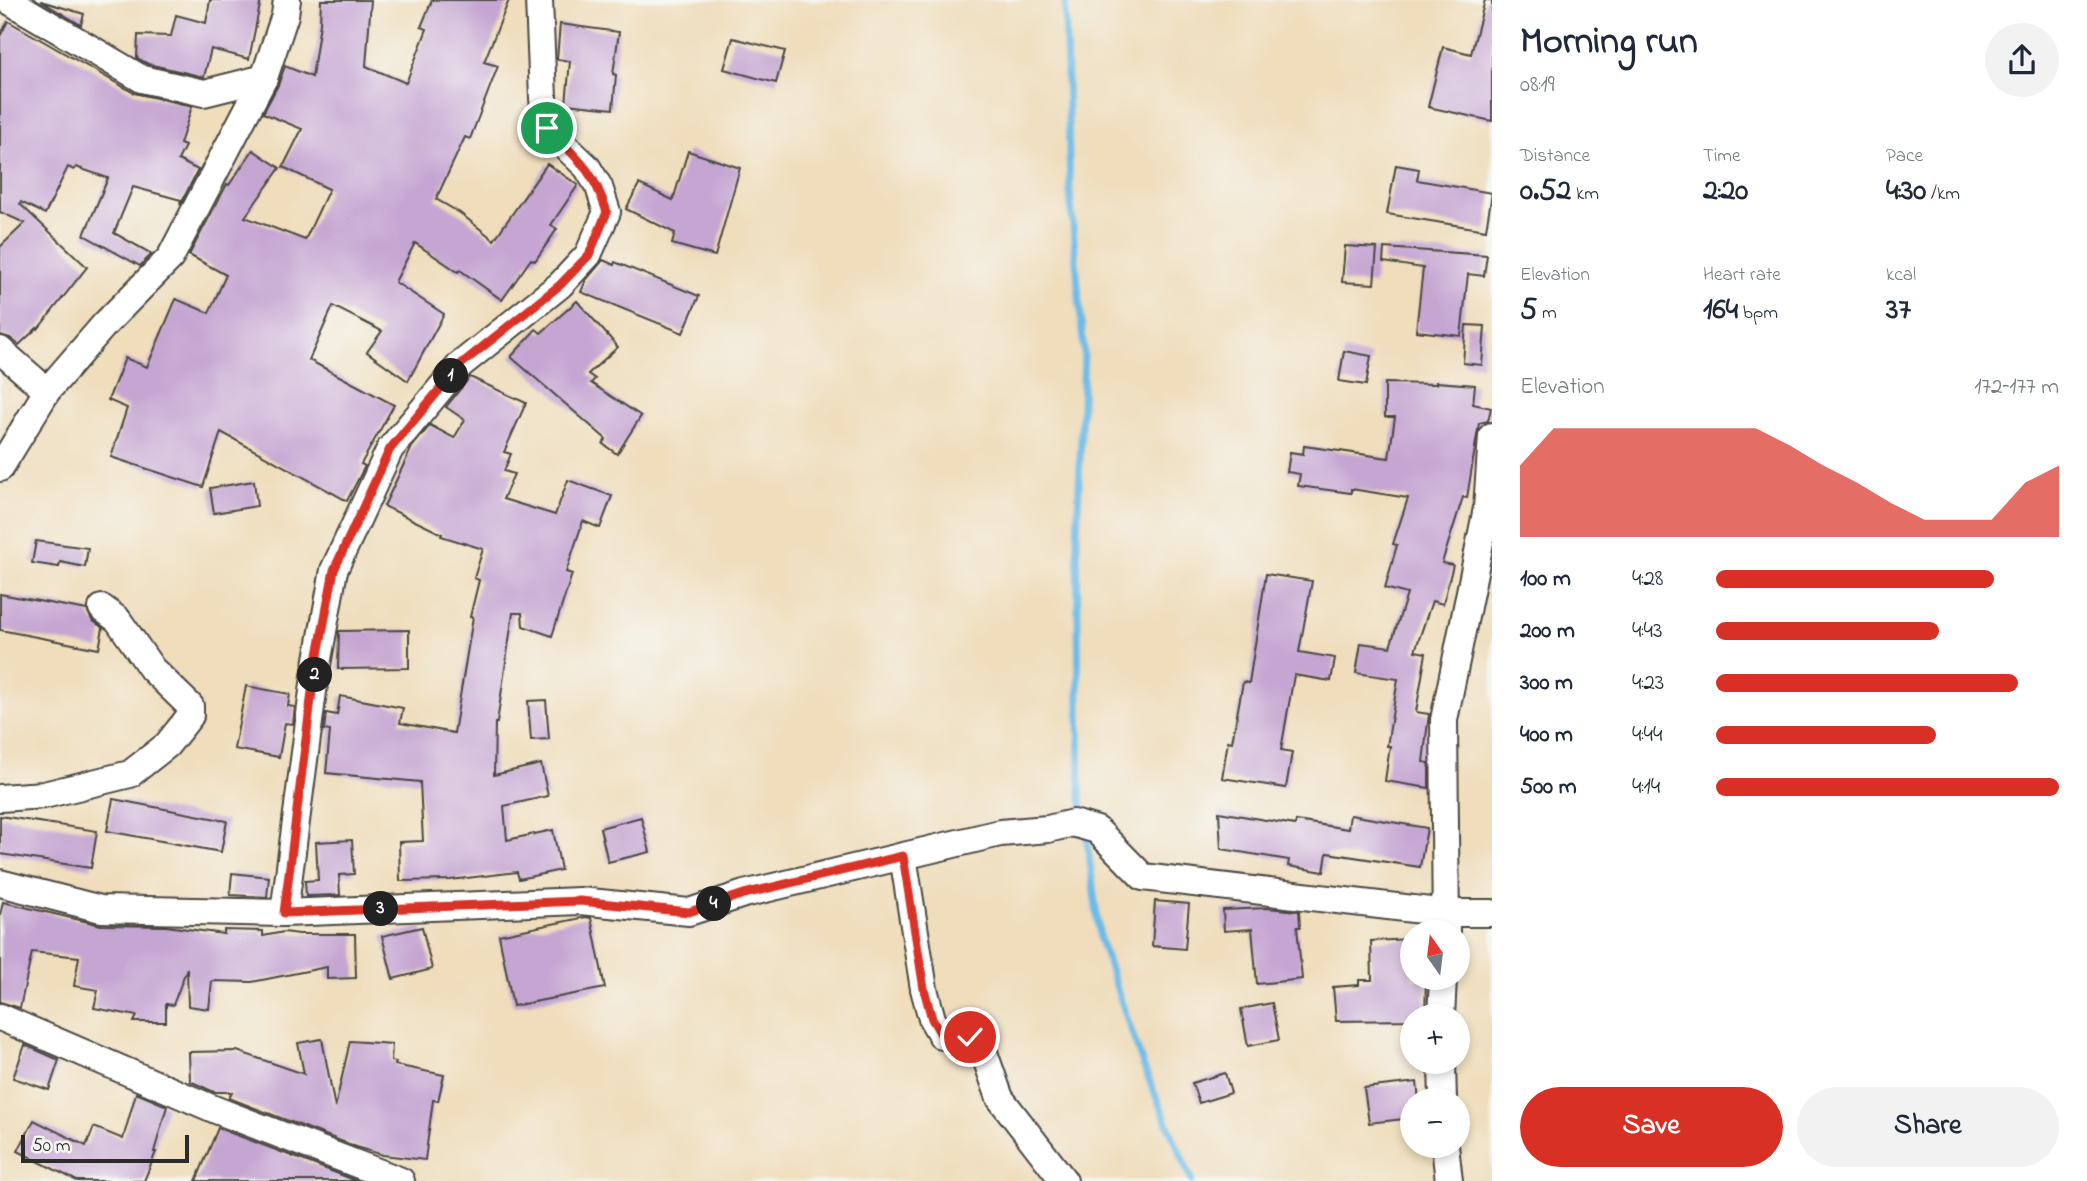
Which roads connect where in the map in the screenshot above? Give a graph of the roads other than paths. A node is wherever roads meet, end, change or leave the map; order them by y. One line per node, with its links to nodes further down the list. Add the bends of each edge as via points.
1 (8, 0): 4 (street, via 142,79 204,93)
2 (288, 0): 4 (street)
3 (539, 0): 13 (street, via 547,128 587,167 607,212 589,255 560,285 460,365 390,449 334,570 314,676)
4 (264, 78): 6 (street, via 170,258)
5 (0, 350): 6 (street)
6 (47, 391): 8 (street)
7 (1492, 436): 16 (street, via 1487,508 1444,720)
8 (0, 468)
9 (102, 608): 10 (street, via 118,620 152,669 190,706 190,716 167,745 130,774 44,795)
10 (0, 798)
11 (903, 856): 13 (street, via 689,912 580,901); 15 (street, via 1000,833 1085,827 1143,877); 21 (street, via 932,1019 942,1036 970,1037 983,1050 1000,1098)
12 (0, 883): 13 (street, via 101,909)
13 (284, 913)
14 (1492, 913): 17 (street)
15 (1426, 920)
16 (1446, 920)
17 (1460, 920)
18 (0, 1017): 20 (street, via 216,1110)
19 (1447, 1158): 22 (street)
20 (401, 1181)
21 (1064, 1181)
22 (1449, 1181)

